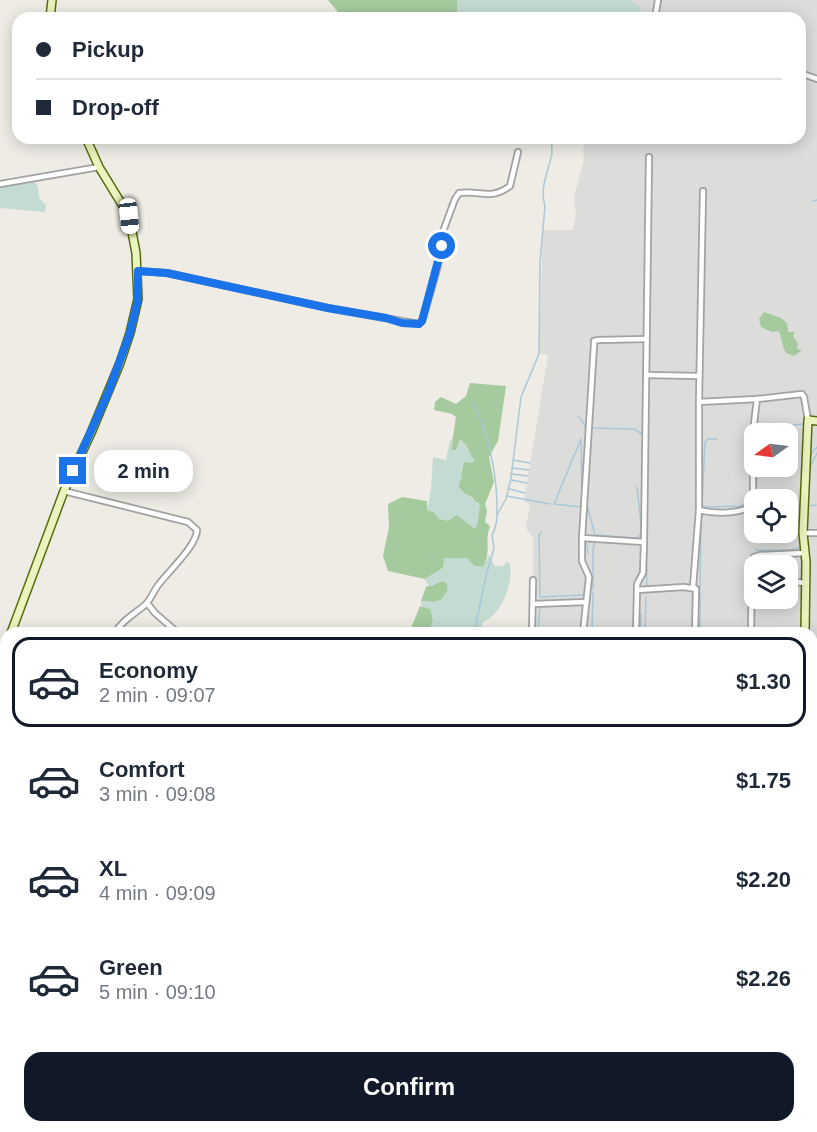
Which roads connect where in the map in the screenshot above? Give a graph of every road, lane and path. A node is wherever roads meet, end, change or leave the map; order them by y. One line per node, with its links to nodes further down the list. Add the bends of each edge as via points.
1 (89, 144): 4 (street)
2 (518, 152): 7 (street, via 510,186 500,194 467,192 459,193 455,199 419,324 167,273)
3 (649, 157): 8 (street)
4 (99, 167): 5 (street); 7 (street, via 129,216)
5 (0, 184)
6 (703, 191): 10 (street)
7 (138, 271): 15 (street, via 138,299 130,333)
8 (646, 339): 9 (street); 19 (street, via 594,341)
9 (647, 375): 10 (street); 20 (street)
10 (699, 376): 12 (street)
11 (757, 399): 12 (street); 13 (street, via 802,394); 16 (street, via 750,507 742,511)
12 (699, 402): 16 (street)
13 (808, 420): 14 (street); 17 (street)
14 (817, 421)
15 (64, 491): 29 (street, via 188,522 197,530 189,548); 32 (street)
16 (699, 510): 26 (street, via 693,587)
17 (803, 532): 18 (street); 21 (street)
18 (817, 532)
19 (582, 538): 20 (street); 28 (street, via 582,561 589,577)
20 (644, 542): 27 (street, via 643,573)
21 (805, 553): 22 (street); 25 (street)
22 (760, 555)
23 (533, 580): 30 (street)
24 (798, 582): 25 (street)
25 (805, 583): 40 (street)
26 (696, 589): 27 (street); 38 (street)
27 (637, 590): 37 (street)
28 (586, 602): 30 (street); 36 (street)
29 (147, 603): 33 (street); 34 (street)
30 (533, 604): 35 (street)
31 (752, 609): 39 (street)
32 (13, 627)
33 (120, 627)
34 (171, 627)
35 (532, 627)
36 (584, 627)
37 (636, 627)
38 (696, 627)
39 (751, 627)
40 (805, 627)

